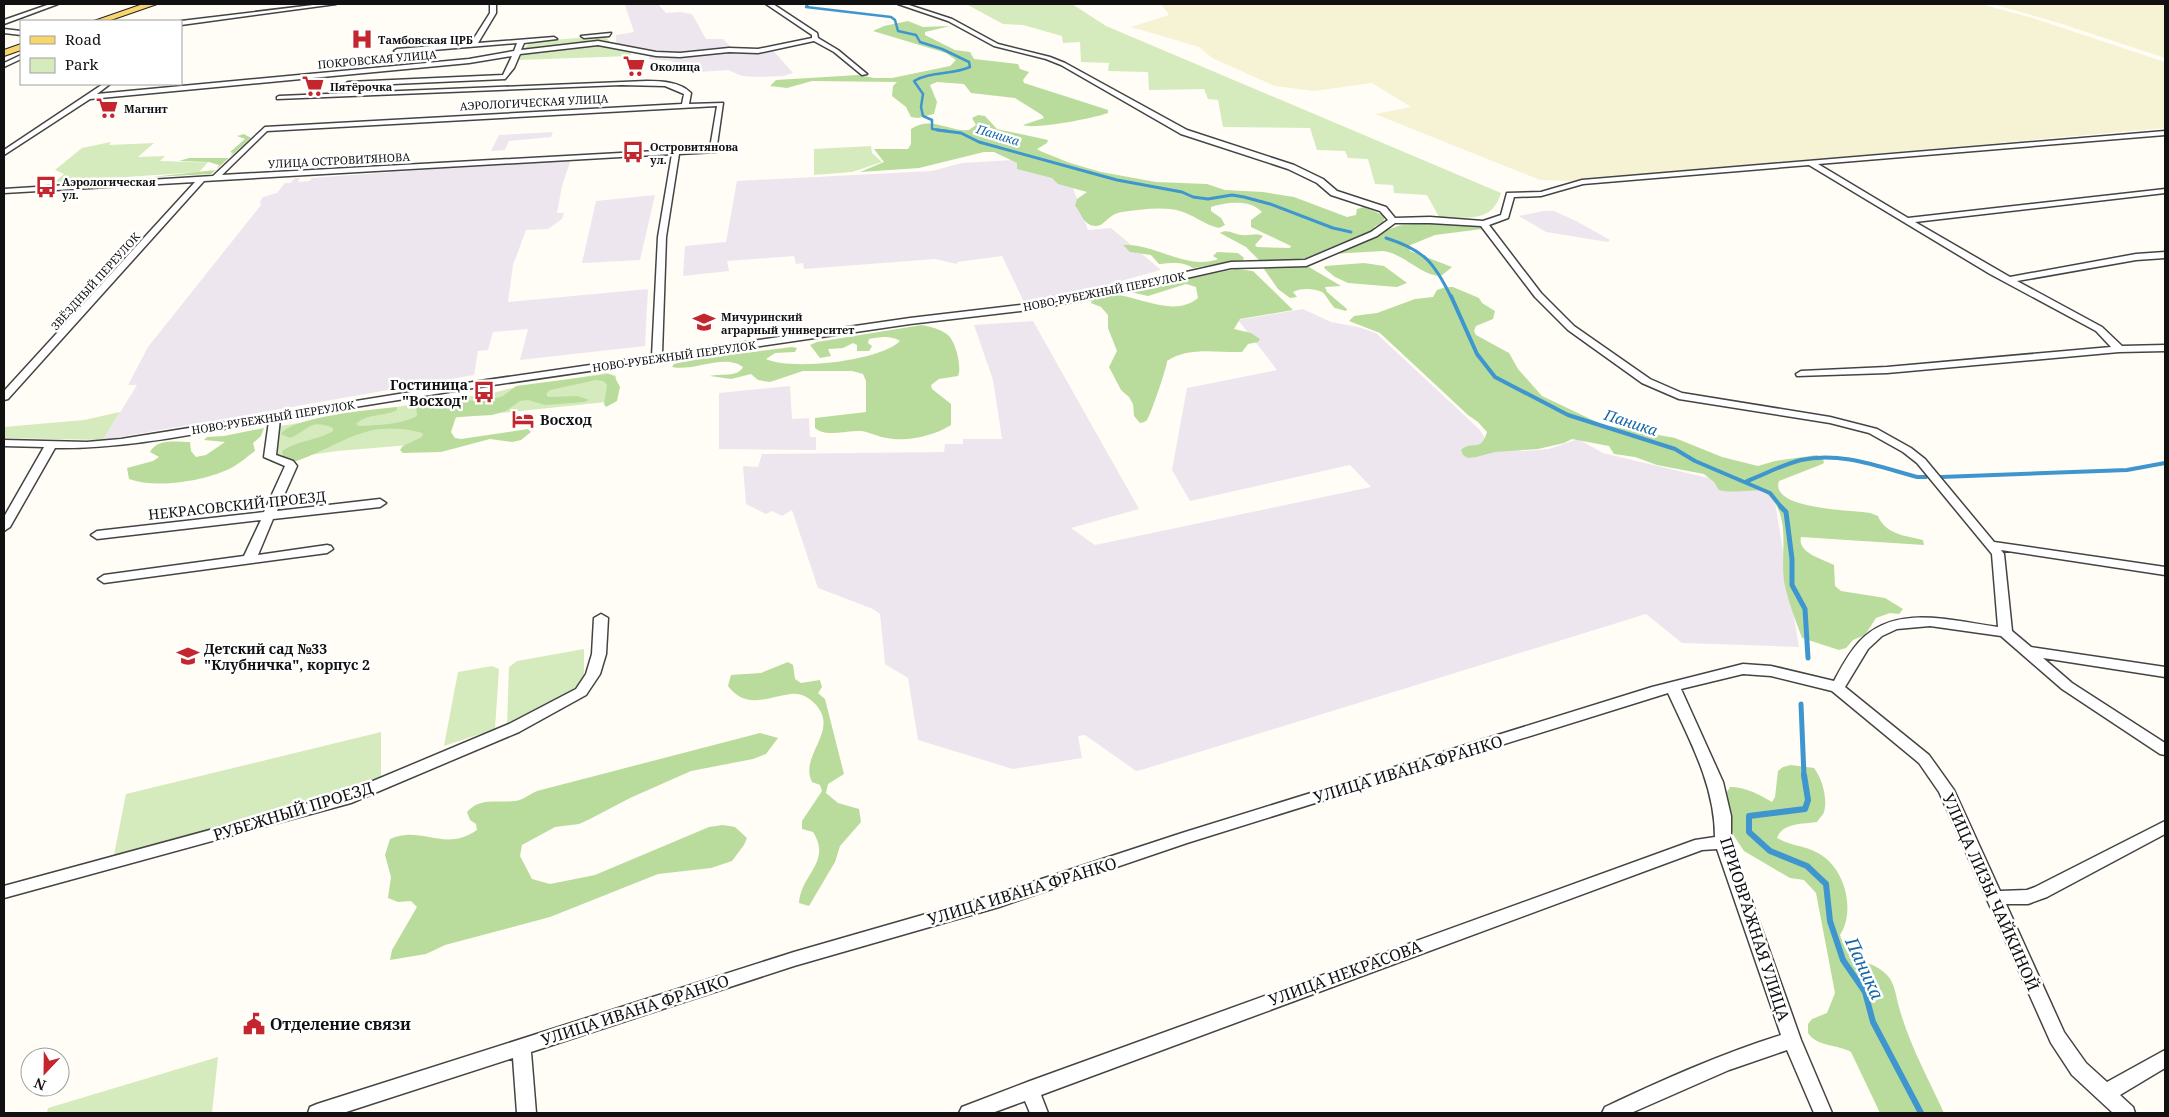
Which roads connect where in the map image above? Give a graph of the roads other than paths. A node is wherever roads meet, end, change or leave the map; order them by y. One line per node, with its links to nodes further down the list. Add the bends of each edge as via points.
1 (55, 4): 8 (street)
2 (152, 4): 7 (main road)
3 (332, 4): 9 (street)
4 (493, 4): 18 (street, via 494,13)
5 (769, 4): 16 (street, via 807,27 815,34)
6 (901, 4): 40 (street, via 950,20 996,45 1063,64 1184,132 1291,167 1320,181 1334,193 1382,210)
7 (102, 20)
8 (4, 22)
9 (184, 22): 11 (street, via 190,24)
10 (4, 31): 12 (street)
11 (182, 31)
12 (20, 33)
13 (609, 34): 14 (street)
14 (579, 37)
15 (560, 38): 17 (street)
16 (815, 39): 21 (street, ПОКРОВСКАЯ УЛИЦА, via 758,51 663,54 598,44); 25 (street)
17 (521, 41): 18 (street); 21 (street)
18 (473, 45): 24 (street, via 398,50)
19 (20, 47): 20 (main road)
20 (4, 52)
21 (517, 52): 24 (street, ПОКРОВСКАЯ УЛИЦА, via 486,59); 26 (street, via 505,77)
22 (20, 57): 23 (street)
23 (4, 65)
24 (389, 68): 28 (street, ПОКРОВСКАЯ УЛИЦА)
25 (864, 74)
26 (348, 84)
27 (105, 85): 28 (street)
28 (86, 97): 33 (street)
29 (279, 98): 30 (street, via 621,83 683,88 688,93)
30 (685, 106): 32 (street, АЭРОЛОГИЧЕСКАЯ УЛИЦА, via 721,104 716,143 713,150); 35 (street, АЭРОЛОГИЧЕСКАЯ УЛИЦА, via 265,129)
31 (2165, 133): 34 (street)
32 (676, 151): 35 (street, УЛИЦА ОСТРОВИТЯНОВА); 46 (street, via 662,237)
33 (4, 153)
34 (1812, 164): 39 (street); 41 (street, via 1582,182 1541,194 1510,195 1505,216)
35 (215, 178): 36 (street, УЛИЦА ОСТРОВИТЯНОВА)
36 (202, 179): 37 (street, УЛИЦА ОСТРОВИТЯНОВА); 48 (street, ЗВЁЗДНЫЙ ПЕРЕУЛОК)
37 (4, 191)
38 (2165, 191): 39 (street)
39 (1908, 220): 43 (street)
40 (1393, 221): 41 (street); 46 (street, НОВО-РУБЕЖНЫЙ ПЕРЕУЛОК, via 1374,234 1306,263 1231,265 1029,307)
41 (1484, 224): 56 (street, via 1538,295 1571,328 1646,381 1679,396 1830,420 1873,431 1920,461)
42 (2165, 255): 43 (street)
43 (2010, 280): 44 (street, via 2099,329)
44 (2119, 348): 45 (street); 47 (street, via 1886,370)
45 (2165, 348)
46 (657, 359): 49 (street, НОВО-РУБЕЖНЫЙ ПЕРЕУЛОК)
47 (1801, 374)
48 (4, 397)
49 (275, 416): 51 (street, НОВО-РУБЕЖНЫЙ ПЕРЕУЛОК, via 121,442); 53 (street, via 270,457 291,466 280,486)
50 (4, 443): 51 (street, НОВО-РУБЕЖНЫЙ ПЕРЕУЛОК)
51 (51, 444): 54 (street)
52 (380, 503): 53 (street, НЕКРАСОВСКИЙ ПРОЕЗД)
53 (270, 517): 55 (street, НЕКРАСОВСКИЙ ПРОЕЗД); 58 (street)
54 (4, 527)
55 (98, 535)
56 (1991, 545): 59 (street); 62 (street, via 1998,554)
57 (326, 549): 58 (street)
58 (249, 560): 60 (street)
59 (2165, 571)
60 (104, 579)
61 (601, 618): 70 (street, РУБЕЖНЫЙ ПРОЕЗД, via 599,654 593,674 581,692 514,728 346,798)
62 (2005, 632): 63 (street); 66 (street, via 1919,621 1894,624 1879,631 1864,645)
63 (2028, 651): 64 (street); 67 (street, via 2067,686)
64 (2165, 672)
65 (1673, 687): 66 (street, УЛИЦА ИВАНА ФРАНКО, via 1743,669 1771,670); 69 (street, ПРИОВРАЖНАЯ УЛИЦА, via 1715,782 1723,816); 73 (street, УЛИЦА ИВАНА ФРАНКО, via 999,900 794,959)
66 (1837, 688): 71 (street, УЛИЦА ЛИЗЫ ЧАЙКИНОЙ, via 1924,759 1934,771 1946,790)
67 (2165, 750)
68 (2165, 828): 71 (street, via 2041,892)
69 (1723, 842): 72 (street, ПРИОВРАЖНАЯ УЛИЦА); 75 (street, УЛИЦА НЕКРАСОВА, via 1701,844)
70 (4, 892)
71 (1994, 898): 76 (street, УЛИЦА ЛИЗЫ ЧАЙКИНОЙ, via 2057,1037 2079,1069)
72 (1792, 1040): 81 (street, via 1740,1056); 82 (street, ПРИОВРАЖНАЯ УЛИЦА)
73 (521, 1047): 77 (street, УЛИЦА ИВАНА ФРАНКО); 78 (street)
74 (2165, 1058): 76 (street)
75 (1030, 1090): 79 (street, УЛИЦА НЕКРАСОВА); 80 (street)
76 (2104, 1094): 83 (street, УЛИЦА ЛИЗЫ ЧАЙКИНОЙ)
77 (317, 1113)
78 (527, 1113)
79 (968, 1113)
80 (1039, 1113)
81 (1612, 1113)
82 (1822, 1113)
83 (2126, 1113)

